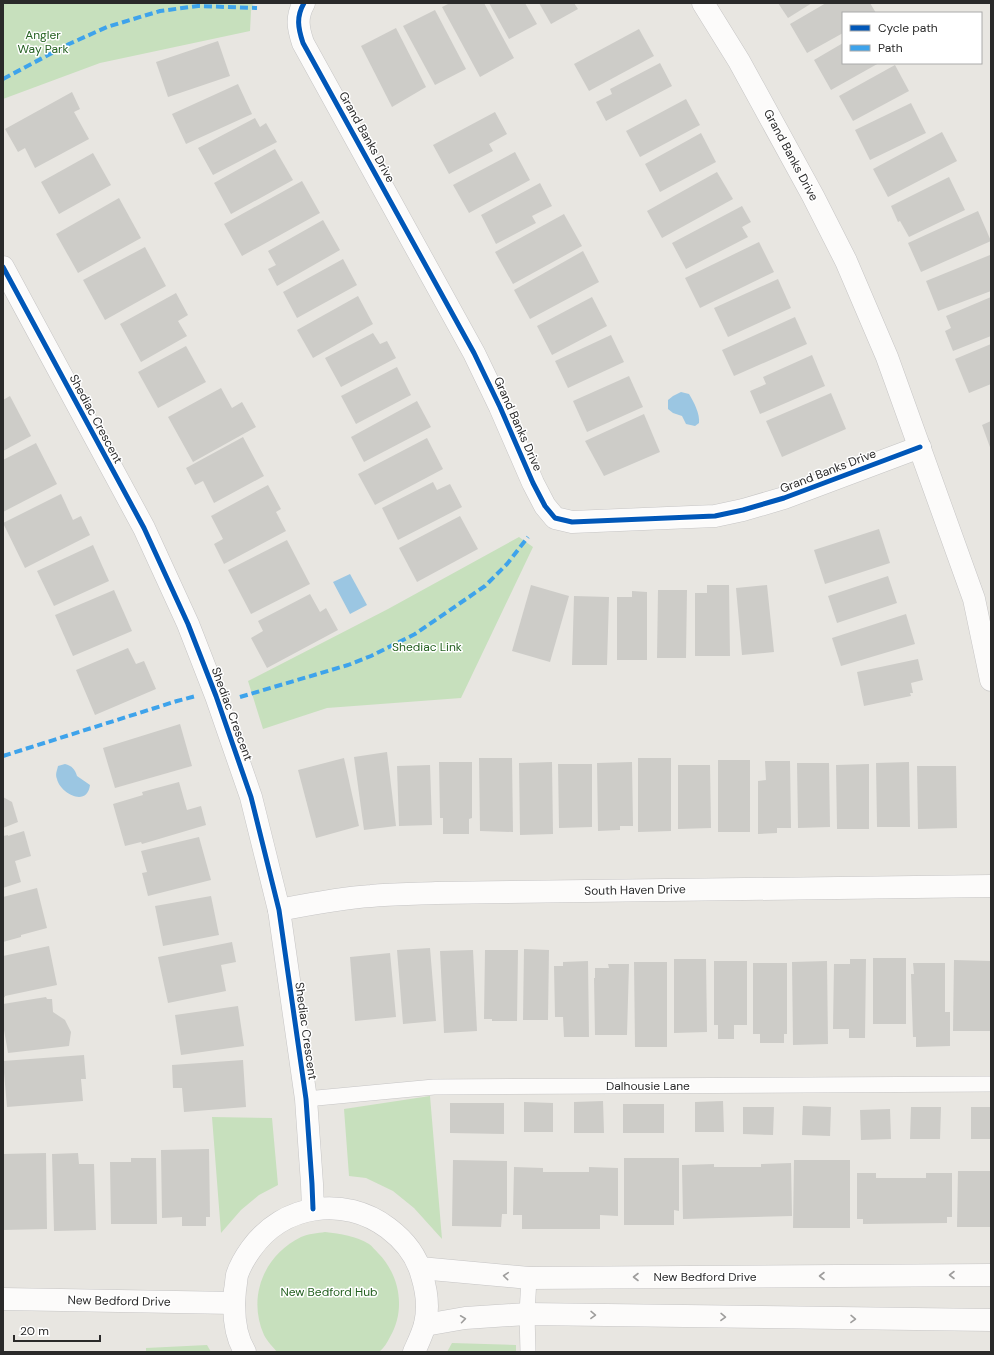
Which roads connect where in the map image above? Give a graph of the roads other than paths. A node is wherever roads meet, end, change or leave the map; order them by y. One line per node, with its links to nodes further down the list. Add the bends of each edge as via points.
1 (304, 3): 4 (street, Grand Banks Drive, via 298,20 303,43 474,353 533,483 545,506 555,518 572,522 715,516 784,498)
2 (703, 3): 4 (street, Grand Banks Drive, via 743,68 846,261 887,357)
3 (3, 267): 7 (street, Shediac Crescent, via 144,528 188,624 251,797)
4 (920, 447): 5 (street, Grand Banks Drive, via 974,598)
5 (991, 680)
6 (991, 886): 7 (street, South Haven Drive, via 436,893 359,897)
7 (279, 910): 9 (street, Shediac Crescent)
8 (991, 1084): 9 (lane, Dalhousie Lane, via 434,1087)
9 (306, 1099): 10 (street, Shediac Crescent)
10 (313, 1209): 11 (street, via 355,1211 378,1220 398,1235 411,1250); 15 (street, via 290,1216 269,1229 256,1242 245,1257 237,1275)
11 (420, 1268): 13 (street, New Bedford Drive, one-way to 11); 18 (street, via 426,1291)
12 (991, 1275): 13 (street, New Bedford Drive, one-way to 13)
13 (528, 1278): 16 (lane)
14 (3, 1299): 15 (street, New Bedford Drive)
15 (234, 1303): 19 (street, via 236,1329)
16 (527, 1314): 17 (street, one-way to 17); 18 (street, one-way to 16, via 465,1318); 21 (lane)
17 (991, 1320)
18 (425, 1325): 20 (street)
19 (245, 1352)
20 (414, 1352)
21 (528, 1352)

